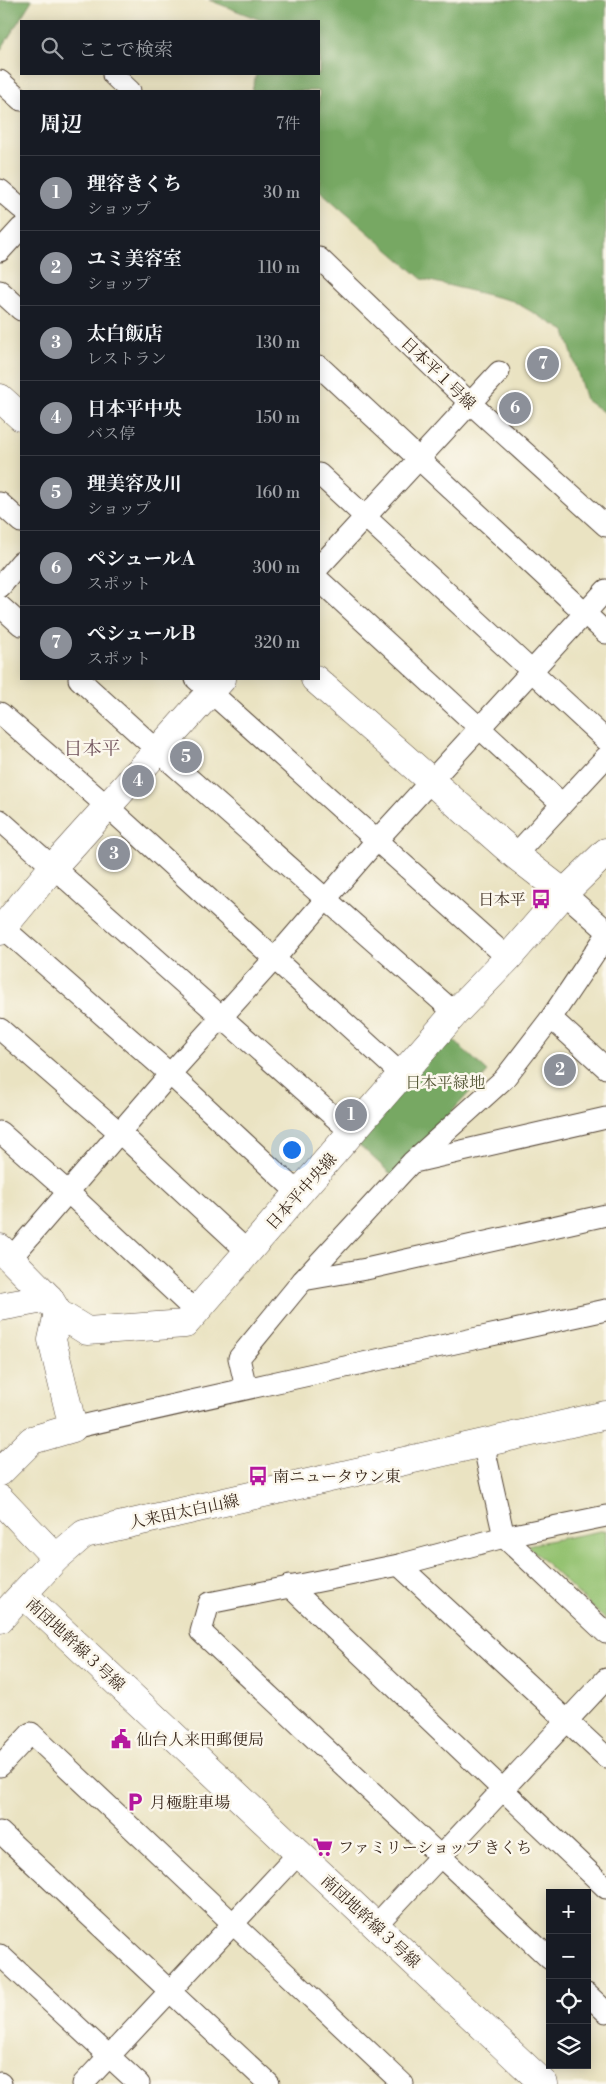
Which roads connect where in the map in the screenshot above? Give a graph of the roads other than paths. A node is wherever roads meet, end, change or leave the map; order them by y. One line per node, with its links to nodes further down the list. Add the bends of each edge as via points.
1 (113, 75): 3 (street)
2 (0, 81): 4 (street)
3 (129, 90)
4 (20, 99)
5 (0, 190): 6 (street)
6 (20, 207)
7 (20, 229): 8 (street)
8 (0, 252)
9 (320, 259): 15 (street, 日本平１号線)
10 (0, 291): 11 (street)
11 (20, 309)
12 (320, 367): 17 (street)
13 (499, 372): 15 (street)
14 (0, 398): 16 (street)
15 (469, 402): 17 (street); 22 (street, 日本平１号線)
16 (20, 416)
17 (418, 459): 20 (street); 29 (street)
18 (320, 475): 20 (street)
19 (0, 503): 21 (street)
20 (365, 517): 24 (street); 32 (street)
21 (20, 521)
22 (606, 526)
23 (20, 563): 26 (street)
24 (320, 566)
25 (320, 581): 37 (street)
26 (0, 587)
27 (606, 590): 29 (street)
28 (0, 606): 30 (street)
29 (585, 614): 31 (street); 32 (street)
30 (20, 624)
31 (606, 633)
32 (532, 671): 37 (street); 38 (street)
33 (80, 680): 39 (street)
34 (316, 680): 41 (street)
35 (210, 683): 39 (street); 45 (street)
36 (0, 713): 43 (street)
37 (481, 728): 41 (street); 42 (street)
38 (606, 740)
39 (158, 751): 43 (street); 50 (street)
40 (606, 757): 42 (street)
41 (432, 781): 45 (street); 47 (street)
42 (562, 804): 47 (street)
43 (108, 807): 48 (street); 54 (street)
44 (0, 820): 48 (street)
45 (376, 841): 50 (street); 55 (street)
46 (606, 852): 49 (street, 日本平中央線)
47 (515, 855): 49 (street)
48 (53, 867): 51 (street); 57 (street)
49 (564, 893): 52 (street); 55 (street, 日本平中央線)
50 (326, 898): 54 (street); 56 (street)
51 (1, 928): 61 (street)
52 (606, 930)
53 (606, 936): 58 (street)
54 (275, 958): 57 (street); 62 (street)
55 (508, 958): 56 (street, 日本平中央線)
56 (455, 1013): 62 (street, 日本平中央線)
57 (220, 1018): 61 (street); 66 (street)
58 (551, 1018): 60 (street); 67 (street, via 504,1079)
59 (0, 1029): 65 (street)
60 (606, 1068)
61 (170, 1074): 65 (street); 69 (street)
62 (402, 1075): 66 (street, 日本平中央線)
63 (606, 1118): 67 (street)
64 (0, 1132): 68 (street)
65 (120, 1133): 68 (street); 71 (street)
66 (352, 1133): 69 (street, 日本平中央線)
67 (412, 1162): 73 (street)
68 (68, 1192): 72 (street); 77 (street)
69 (298, 1193): 71 (street, 日本平中央線)
70 (606, 1216): 73 (street)
71 (247, 1251): 77 (street, 日本平中央線)
72 (6, 1253): 74 (street, 日本平中央線)
73 (304, 1280): 78 (street, via 239,1358)
74 (54, 1305): 75 (street); 77 (street, 日本平中央線, via 87,1331 185,1324); 80 (street, via 52,1340)
75 (0, 1307)
76 (606, 1310): 78 (street)
77 (195, 1311)
78 (246, 1388): 80 (street)
79 (606, 1415): 81 (street, 人来田太白山線)
80 (73, 1428): 82 (street, via 32,1440)
81 (483, 1443): 85 (street); 86 (street, 人来田太白山線, via 84,1534)
82 (0, 1472)
83 (0, 1499): 86 (street)
84 (606, 1516): 85 (street)
85 (504, 1537): 87 (street); 91 (street)
86 (56, 1558): 89 (street, 人来田太白山線)
87 (399, 1565): 88 (street); 93 (street)
88 (289, 1586): 96 (street); 99 (street, via 209,1603 201,1632)
89 (23, 1594): 90 (street, 人来田太白山線); 98 (street, 南団地幹線３号線)
90 (0, 1619)
91 (606, 1633)
92 (606, 1679): 93 (street)
93 (567, 1720): 94 (street); 96 (street)
94 (606, 1757)
95 (0, 1766): 101 (street, via 31,1733)
96 (502, 1790): 99 (street); 100 (street)
97 (0, 1832): 105 (street)
98 (299, 1853): 101 (street); 102 (street, 南団地幹線３号線)
99 (440, 1856): 102 (street); 104 (street)
100 (606, 1888)
101 (232, 1924): 105 (street); 112 (street)
102 (376, 1925): 113 (street, 南団地幹線３号線)
103 (0, 1955): 108 (street)
104 (546, 1955)
105 (170, 1991): 108 (street); 111 (street)
106 (591, 1998): 107 (street)
107 (606, 2012)
108 (109, 2056): 109 (street); 110 (street)
109 (83, 2084)
110 (139, 2084)
111 (269, 2084)
112 (403, 2084)
113 (544, 2084)

